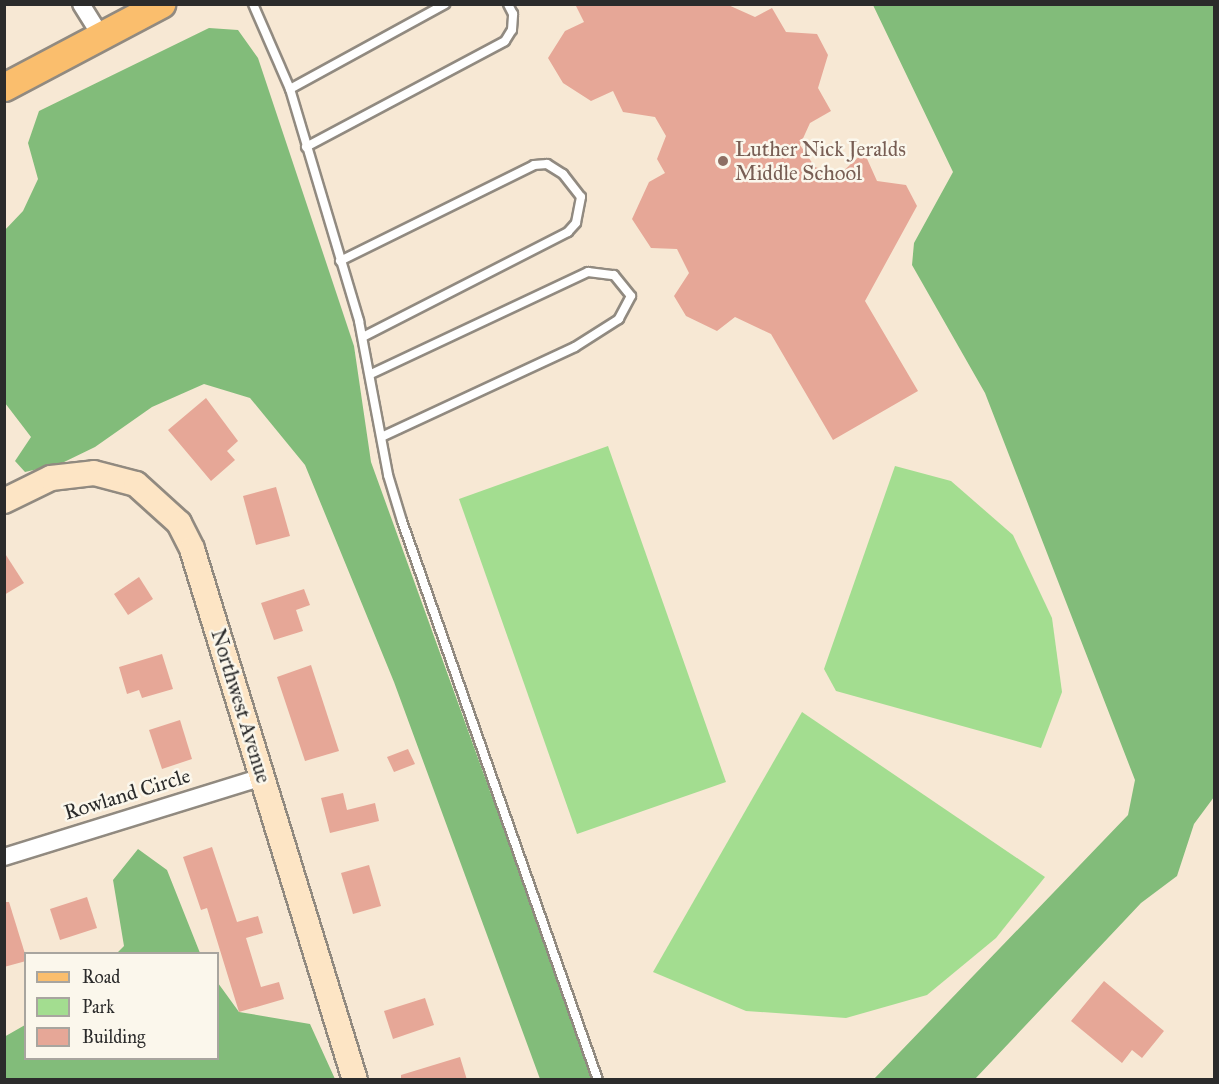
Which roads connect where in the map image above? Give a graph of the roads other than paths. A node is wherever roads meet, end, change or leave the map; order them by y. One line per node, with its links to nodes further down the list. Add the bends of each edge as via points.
1 (81, 4): 6 (street)
2 (161, 4): 6 (main road)
3 (253, 4): 8 (lane)
4 (445, 4): 8 (lane)
5 (508, 4): 9 (lane, via 513,14 512,30 505,40)
6 (101, 36): 7 (main road)
7 (4, 87)
8 (290, 89): 9 (lane)
9 (306, 147): 10 (lane)
10 (340, 261): 11 (lane); 11 (lane, via 534,165 547,164 563,174 581,197 578,218 568,232)
11 (363, 337): 12 (lane)
12 (371, 374): 13 (lane); 13 (lane, via 588,273 614,276 631,296 619,319 575,347)
13 (383, 436): 18 (lane, via 388,475 402,521)
14 (4, 501): 15 (street, Northwest Avenue, via 51,478 94,473 136,484 170,511 192,549)
15 (263, 777): 16 (street, Rowland Circle); 17 (street, Northwest Avenue)
16 (4, 857)
17 (355, 1080)
18 (598, 1080)

